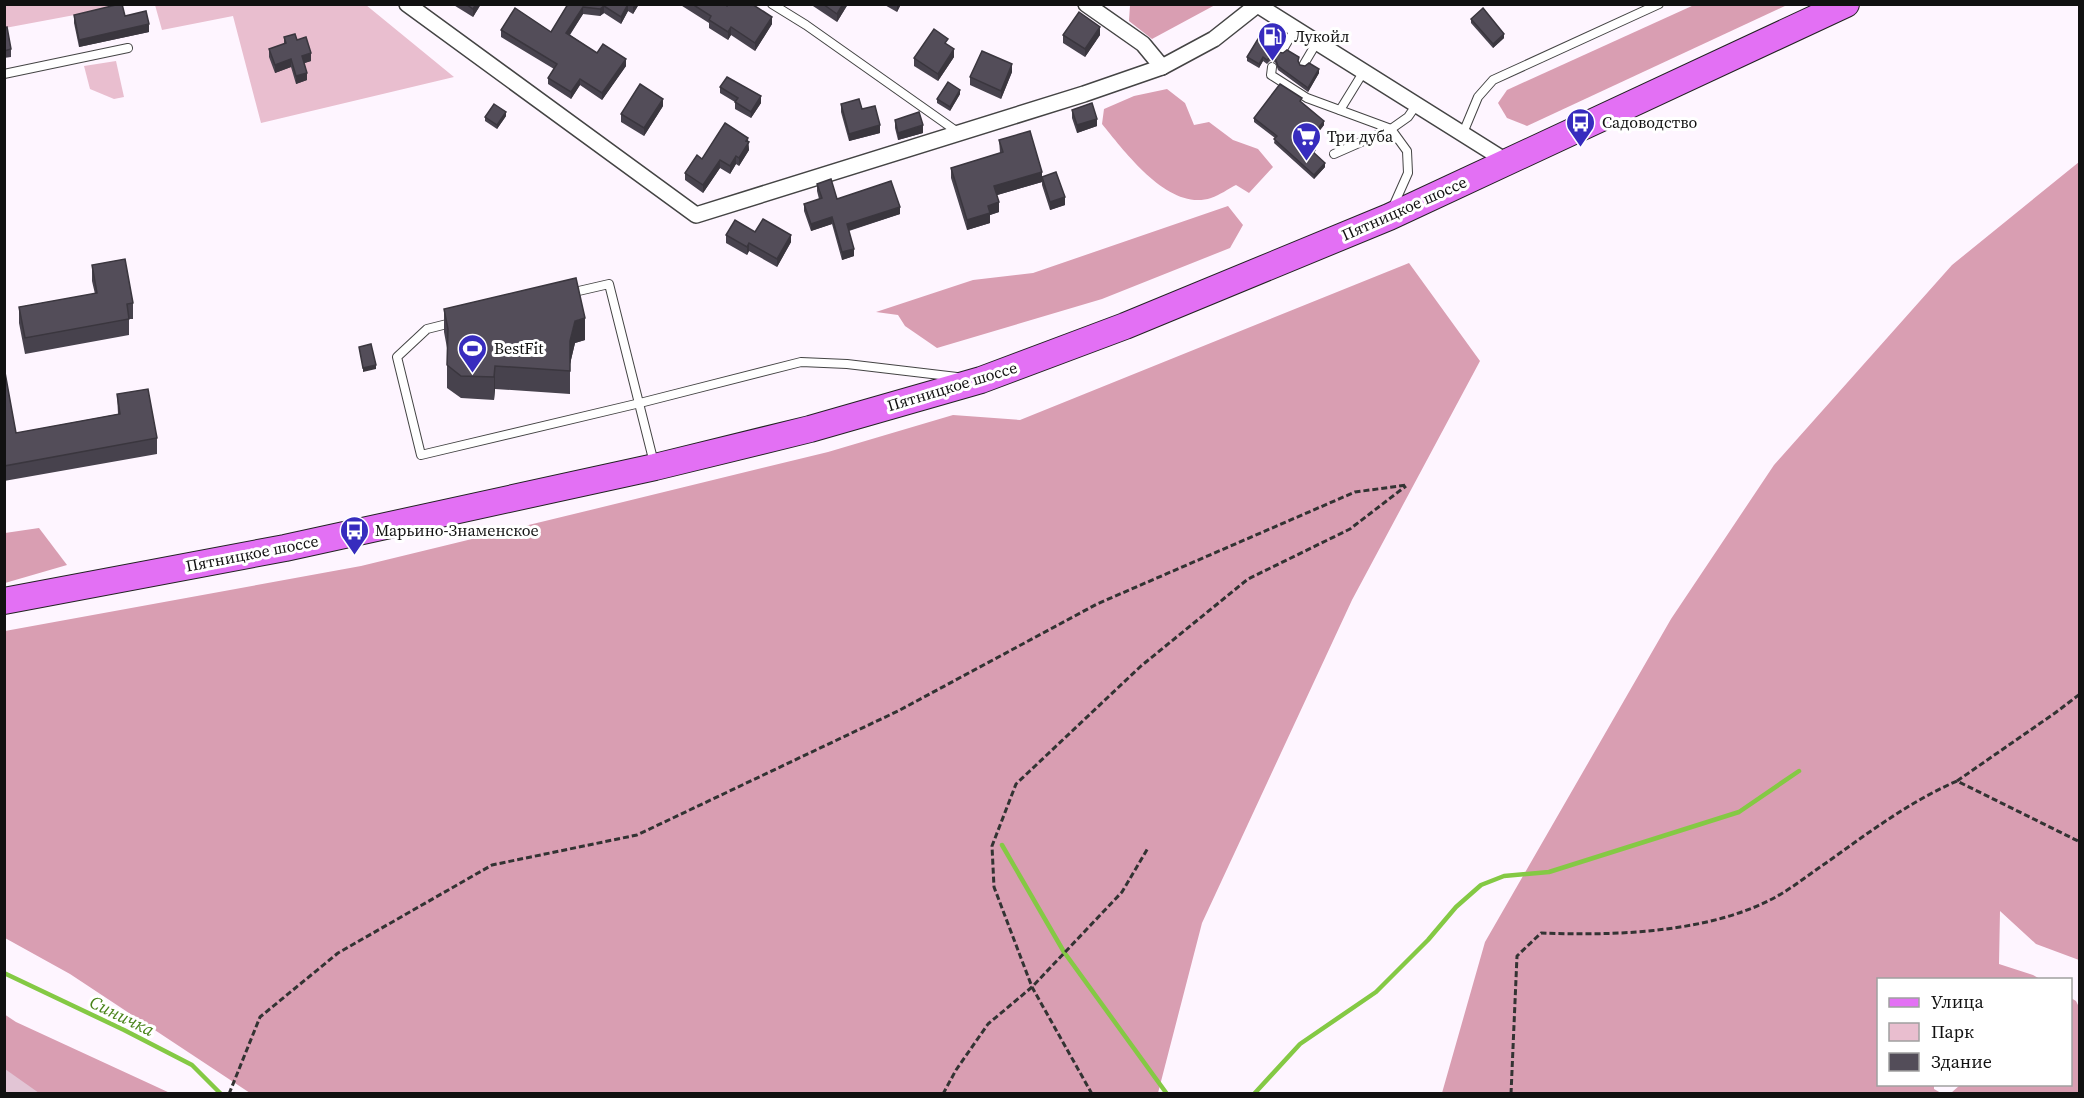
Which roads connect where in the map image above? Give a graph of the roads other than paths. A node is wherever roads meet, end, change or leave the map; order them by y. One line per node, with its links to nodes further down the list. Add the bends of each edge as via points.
1 (407, 4): 19 (street, via 696,215)
2 (772, 4): 19 (lane)
3 (1086, 4): 12 (street, via 1143,44)
4 (1659, 4): 20 (lane, via 1493,80 1478,97)
5 (1846, 4): 22 (main road, Пятницкое шоссе)
6 (1256, 5): 7 (street); 12 (street, via 1214,39)
7 (1295, 29): 8 (street); 10 (lane)
8 (1317, 42): 11 (lane); 14 (street)
9 (128, 48): 15 (lane)
10 (1282, 51)
11 (1304, 64)
12 (1162, 67): 19 (street)
13 (1272, 67): 17 (lane, via 1271,75 1292,84 1306,98)
14 (1364, 71): 16 (street); 17 (lane)
15 (4, 74)
16 (1417, 104): 18 (lane, via 1408,117); 20 (street)
17 (1340, 110): 18 (lane)
18 (1391, 129): 21 (lane); 23 (lane, via 1407,151 1408,173)
19 (959, 133)
20 (1463, 133): 22 (street)
21 (1334, 154)
22 (1506, 161): 23 (main road, Пятницкое шоссе)
23 (1389, 217): 26 (main road, Пятницкое шоссе, via 1125,326)
24 (564, 295): 27 (lane, via 609,284)
25 (461, 321): 27 (lane, via 427,329 397,357 422,455)
26 (981, 380): 27 (lane, via 801,362); 28 (main road, Пятницкое шоссе, via 810,429)
27 (640, 403): 28 (lane)
28 (655, 467): 29 (main road, Пятницкое шоссе, via 285,548)
29 (4, 601)

